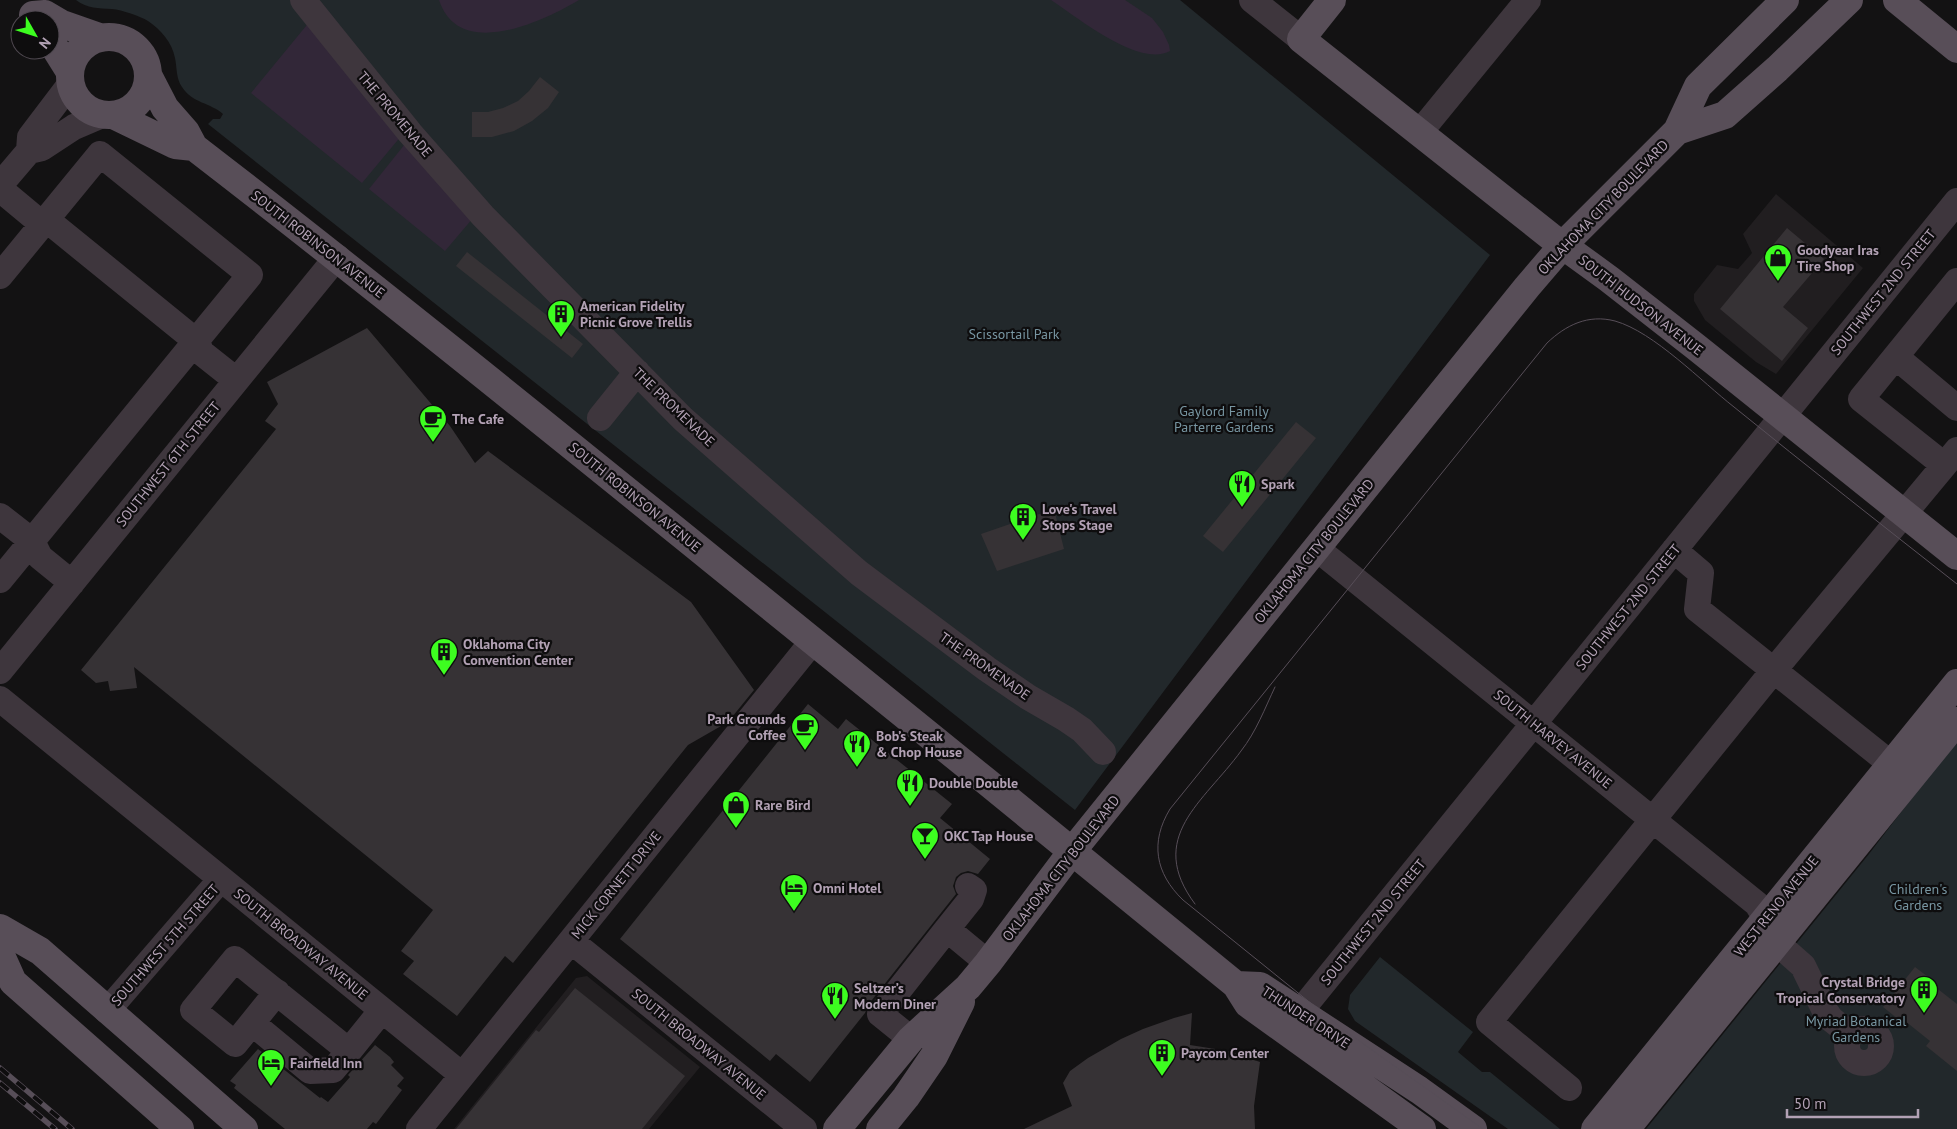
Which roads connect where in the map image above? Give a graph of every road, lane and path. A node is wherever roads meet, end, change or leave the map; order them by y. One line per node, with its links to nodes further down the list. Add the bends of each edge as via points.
1 (303, 0): 29 (street, THE PROMENADE, via 414,139 483,216)
2 (1252, 0): 10 (street, SOUTH HUDSON AVENUE)
3 (1332, 0): 10 (main road)
4 (1528, 0): 17 (street)
5 (1785, 0): 16 (main road, OKLAHOMA CITY BOULEVARD, via 1698,86)
6 (1849, 0): 16 (main road, OKLAHOMA CITY BOULEVARD, via 1725,115)
7 (1897, 0): 11 (main road)
8 (60, 23): 9 (main road)
9 (102, 38): 13 (main road, via 113,37 135,46 147,66); 14 (main road, via 79,51 73,61)
10 (1301, 39): 17 (main road, SOUTH HUDSON AVENUE)
11 (1957, 49)
12 (60, 59): 14 (main road)
13 (149, 77): 15 (main road, via 139,102 124,112); 18 (main road, SOUTH ROBINSON AVENUE, via 164,108 186,132)
14 (70, 78): 15 (main road, via 81,104); 19 (street, via 30,137)
15 (108, 115): 18 (main road, SOUTH ROBINSON AVENUE, via 175,145); 19 (street, via 74,127 42,148)
16 (1677, 131): 23 (main road, OKLAHOMA CITY BOULEVARD)
17 (1420, 132): 23 (main road, SOUTH HUDSON AVENUE)
18 (194, 147): 24 (main road, SOUTH ROBINSON AVENUE)
19 (29, 150): 20 (street)
20 (2, 184): 22 (street, via 44,209)
21 (1957, 201): 32 (street, SOUTHWEST 2ND STREET)
22 (46, 220): 25 (street); 27 (street); 27 (street, via 100,154 250,275)
23 (1563, 245): 32 (main road, SOUTH HUDSON AVENUE); 38 (main road, OKLAHOMA CITY BOULEVARD)
24 (336, 257): 30 (street, SOUTHWEST 6TH STREET); 43 (main road, SOUTH ROBINSON AVENUE)
25 (0, 276)
26 (1957, 281): 28 (street)
27 (196, 341): 30 (street, via 211,342); 37 (street)
28 (1896, 357): 31 (street); 34 (street, via 1861,399)
29 (637, 372): 33 (street); 50 (street, THE PROMENADE, via 684,419 859,573 1028,698 1082,730)
30 (240, 375): 41 (street, SOUTHWEST 6TH STREET)
31 (1957, 408)
32 (1781, 417): 35 (main road, SOUTH HUDSON AVENUE); 39 (street, SOUTHWEST 2ND STREET)
33 (600, 418)
34 (1950, 458): 35 (street)
35 (1902, 514): 40 (main road, SOUTH HUDSON AVENUE); 44 (street)
36 (0, 516): 37 (street)
37 (32, 541): 41 (street, via 50,544); 42 (street)
38 (1316, 548): 49 (street, SOUTH HARVEY AVENUE); 53 (main road, OKLAHOMA CITY BOULEVARD)
39 (1674, 550): 44 (street, via 1701,573 1698,609); 49 (street, SOUTHWEST 2ND STREET)
40 (1957, 556)
41 (77, 576): 45 (street, SOUTHWEST 6TH STREET)
42 (0, 580)
43 (813, 641): 53 (main road, SOUTH ROBINSON AVENUE); 59 (street, MICK CORNETT DRIVE)
44 (1774, 670): 51 (street); 52 (street)
45 (0, 671)
46 (1957, 683): 51 (main road, WEST RENO AVENUE)
47 (0, 700): 54 (street, SOUTH BROADWAY AVENUE)
48 (1957, 721): 58 (main road, WEST RENO AVENUE)
49 (1535, 723): 52 (street, SOUTH HARVEY AVENUE); 67 (street, SOUTHWEST 2ND STREET)
50 (1102, 752)
51 (1892, 764): 58 (main road, WEST RENO AVENUE)
52 (1651, 820): 58 (street, SOUTH HARVEY AVENUE, via 1757,904); 74 (street, via 1489,1022)
53 (1073, 850): 61 (main road, OKLAHOMA CITY BOULEVARD); 64 (main road, THUNDER DRIVE)
54 (222, 880): 65 (street, SOUTH BROADWAY AVENUE); 66 (street, SOUTHWEST 5TH STREET)
55 (968, 886): 57 (street, via 974,890 971,899)
56 (0, 928): 66 (main road, via 40,951)
57 (948, 929): 61 (street); 70 (street, via 880,1014)
58 (1772, 929): 69 (street, SOUTH HARVEY AVENUE, via 1786,952 1803,966 1828,1014); 83 (main road, WEST RENO AVENUE); 84 (main road, WEST RENO AVENUE)
59 (571, 941): 73 (street, MICK CORNETT DRIVE); 78 (street, SOUTH BROADWAY AVENUE)
60 (0, 953): 72 (main road, via 13,982)
61 (988, 963): 62 (main road, OKLAHOMA CITY BOULEVARD)
62 (968, 987): 70 (main road, OKLAHOMA CITY BOULEVARD); 80 (main road, OKLAHOMA CITY BOULEVARD, via 934,1056)
63 (277, 992): 68 (street); 68 (street, via 235,958 193,1010 235,1044); 71 (street)
64 (1242, 994): 67 (main road, THUNDER DRIVE, via 1260,986); 81 (main road, THUNDER DRIVE)
65 (382, 1010): 71 (street); 73 (street, SOUTH BROADWAY AVENUE)
66 (107, 1011): 72 (main road, SOUTHWEST 5TH STREET); 76 (main road)
67 (1299, 1013): 82 (main road, THUNDER DRIVE)
68 (252, 1023): 71 (street, via 310,1071 333,1070)
69 (1851, 1035)
70 (911, 1040): 79 (main road, OKLAHOMA CITY BOULEVARD)
71 (349, 1051)
72 (111, 1070): 75 (main road)
73 (462, 1075): 77 (street, MICK CORNETT DRIVE)
74 (1569, 1088)
75 (180, 1129)
76 (244, 1129)
77 (419, 1129)
78 (804, 1129)
79 (837, 1129)
80 (880, 1129)
81 (1422, 1129)
82 (1473, 1129)
83 (1595, 1129)
84 (1626, 1129)

